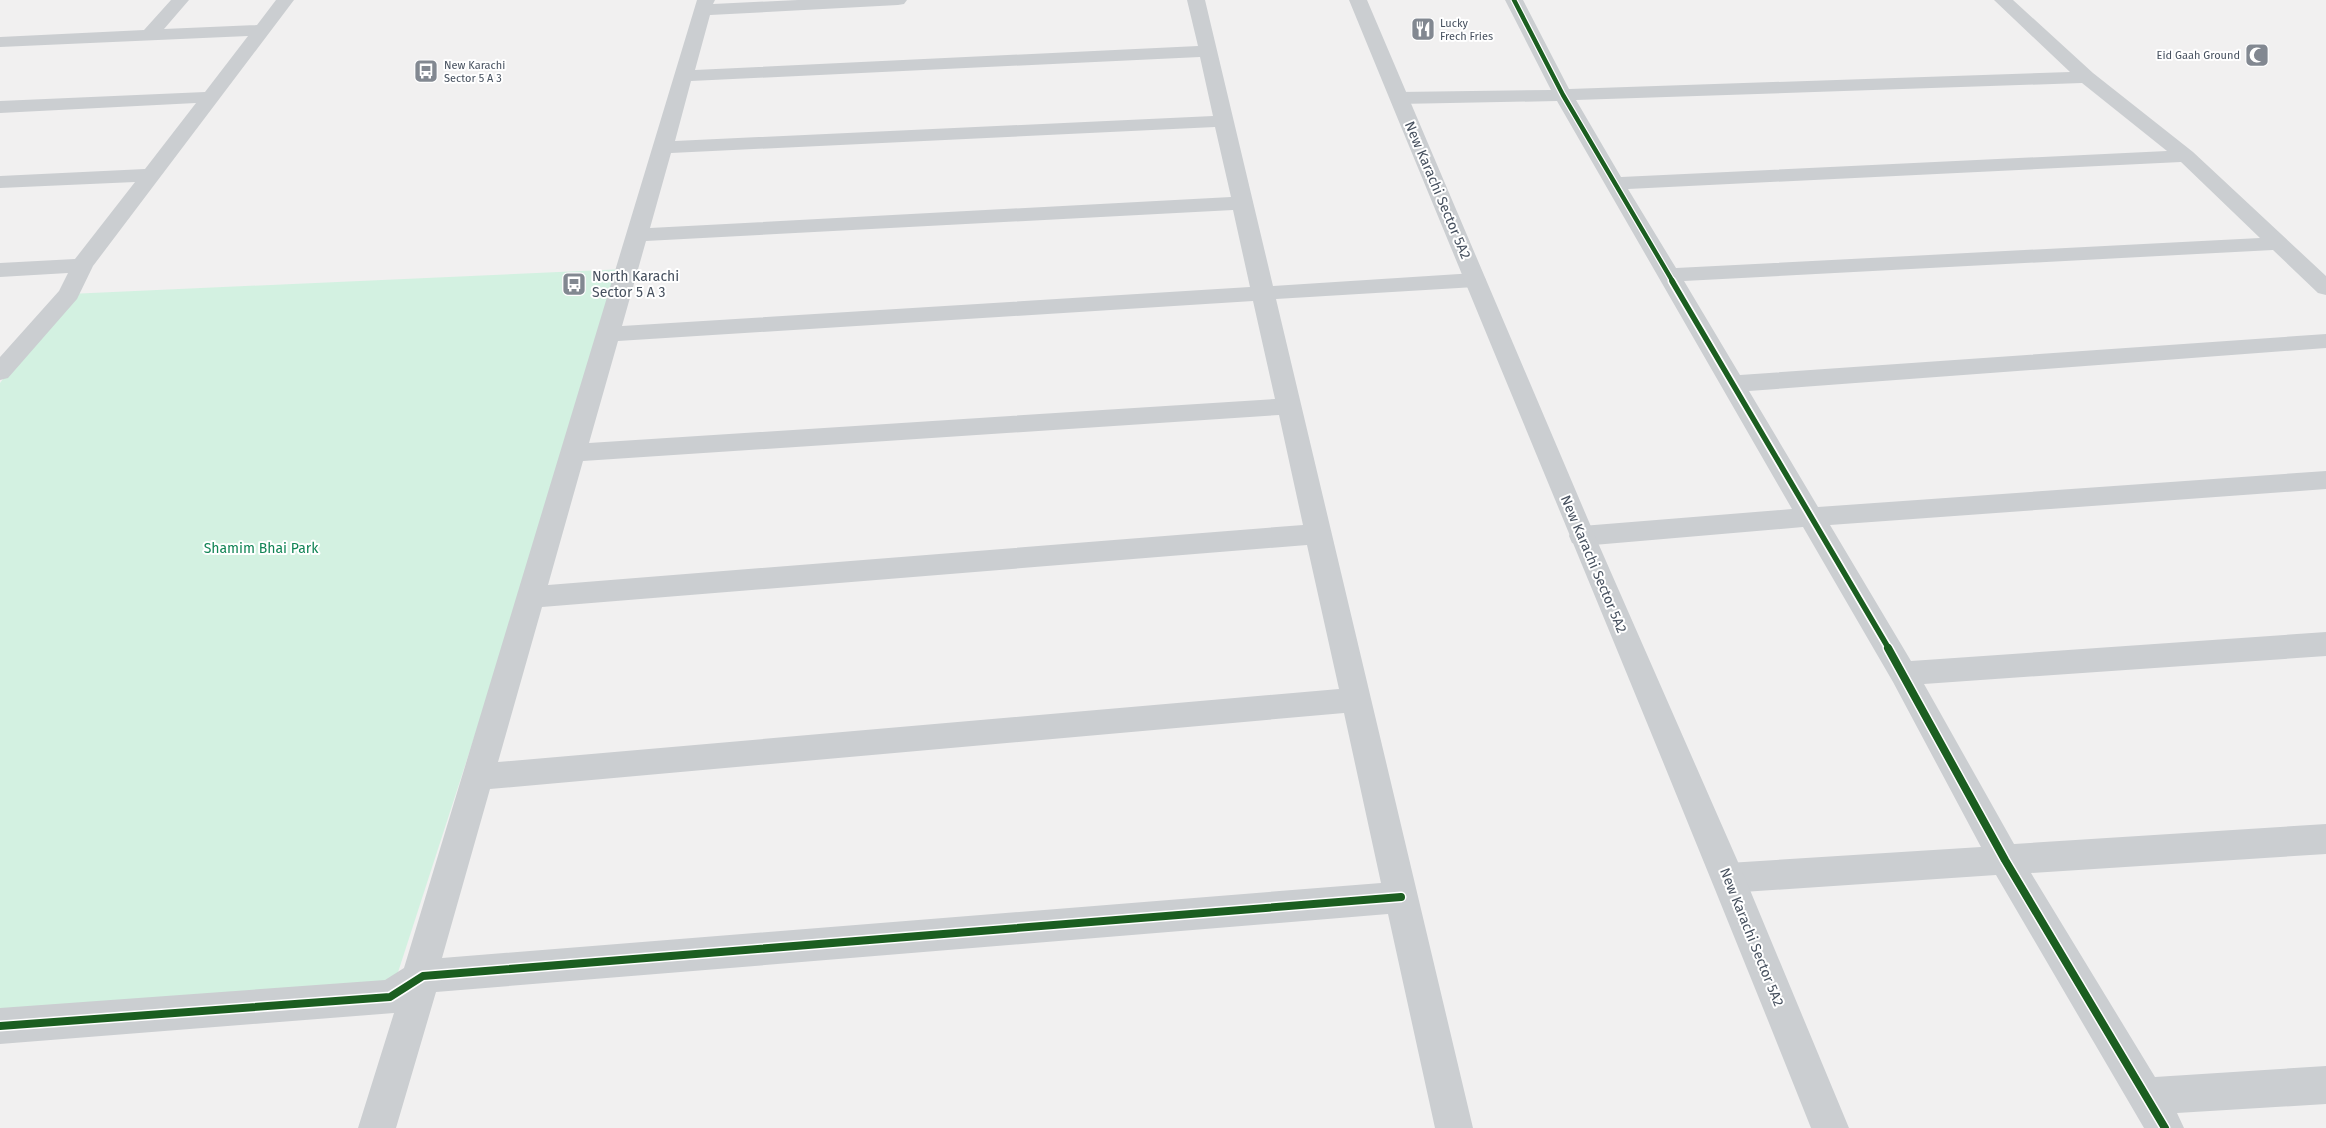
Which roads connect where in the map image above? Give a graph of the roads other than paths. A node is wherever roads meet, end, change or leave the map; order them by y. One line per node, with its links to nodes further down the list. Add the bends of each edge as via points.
1 (180, 0): 10 (street)
2 (285, 0): 9 (street)
3 (898, 0): 8 (street)
4 (1196, 0): 12 (street)
5 (1358, 0): 17 (street, New Karachi Sector 5A2)
6 (1514, 0): 15 (street)
7 (2003, 0): 14 (street)
8 (705, 5): 13 (street)
9 (262, 30): 10 (street); 16 (street)
10 (149, 35): 11 (street)
11 (0, 42)
12 (1207, 51): 13 (street); 19 (street)
13 (684, 76): 20 (street)
14 (2086, 76): 15 (street); 21 (street)
15 (1564, 95): 17 (street); 24 (street)
16 (211, 97): 18 (street); 22 (street)
17 (1399, 98): 31 (street, New Karachi Sector 5A2)
18 (0, 106)
19 (1223, 121): 20 (street); 25 (street)
20 (663, 147): 26 (street)
21 (2186, 156): 24 (street); 27 (street)
22 (151, 175): 23 (street); 28 (street)
23 (0, 182)
24 (1615, 183): 30 (street)
25 (1242, 203): 26 (street); 33 (street)
26 (637, 235): 34 (street)
27 (2279, 244): 30 (street); 32 (street)
28 (82, 265): 29 (street); 36 (street, via 69,294)
29 (0, 270)
30 (1669, 274): 37 (street)
31 (1475, 280): 33 (street); 43 (street, New Karachi Sector 5A2)
32 (2326, 288)
33 (1263, 294): 34 (street); 38 (street)
34 (608, 334): 39 (street)
35 (2326, 342): 37 (street)
36 (0, 371)
37 (1733, 384): 41 (street)
38 (1288, 406): 39 (street); 42 (street)
39 (574, 453): 44 (street)
40 (2326, 480): 41 (street)
41 (1810, 517): 43 (street); 46 (street)
42 (1318, 534): 44 (street); 47 (street)
43 (1582, 536): 51 (street, New Karachi Sector 5A2)
44 (531, 597): 48 (street)
45 (2326, 644): 46 (street)
46 (1903, 674): 50 (street)
47 (1356, 700): 48 (street); 52 (street)
48 (478, 777): 53 (street)
49 (2326, 839): 50 (street)
50 (2005, 860): 51 (street); 56 (street)
51 (1728, 878): 59 (street, New Karachi Sector 5A2)
52 (1401, 897): 53 (street); 58 (street)
53 (421, 977): 54 (street, via 390,997); 57 (street)
54 (0, 1026)
55 (2326, 1085): 56 (street)
56 (2146, 1096): 60 (street)
57 (377, 1128)
58 (1454, 1128)
59 (1830, 1128)
60 (2164, 1128)

